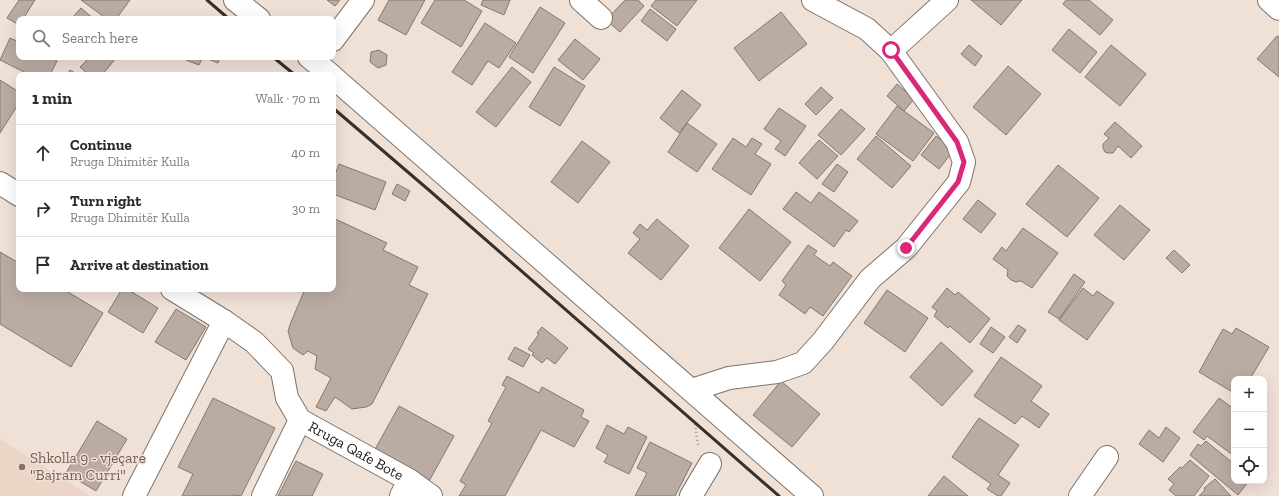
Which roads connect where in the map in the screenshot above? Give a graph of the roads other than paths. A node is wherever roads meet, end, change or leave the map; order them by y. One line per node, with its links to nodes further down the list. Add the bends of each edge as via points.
1 (235, 0): 8 (street)
2 (362, 0): 10 (street)
3 (581, 0): 9 (street)
4 (813, 0): 11 (street, via 868,29)
5 (946, 0): 11 (street)
6 (1269, 0): 7 (street)
7 (1279, 9)
8 (256, 16)
9 (601, 18)
10 (336, 36)
11 (891, 50): 17 (street, via 957,142 964,162 958,182 906,248 870,279 823,341 803,362 777,372 729,378)
12 (336, 78): 17 (street)
13 (0, 183): 14 (street)
14 (16, 193)
15 (177, 292): 16 (street, Rruga Qafe Bote)
16 (224, 321): 18 (street, Rruga Qafe Bote, via 254,342 282,371 287,398); 22 (street)
17 (692, 390): 26 (street)
18 (300, 420): 21 (street, Rruga Qafe Bote); 23 (street)
19 (1107, 457): 27 (street)
20 (706, 471): 25 (street)
21 (405, 488): 24 (street, Rruga Qafe Bote)
22 (134, 496)
23 (263, 496)
24 (431, 496)
25 (691, 496)
26 (812, 496)
27 (1080, 496)

